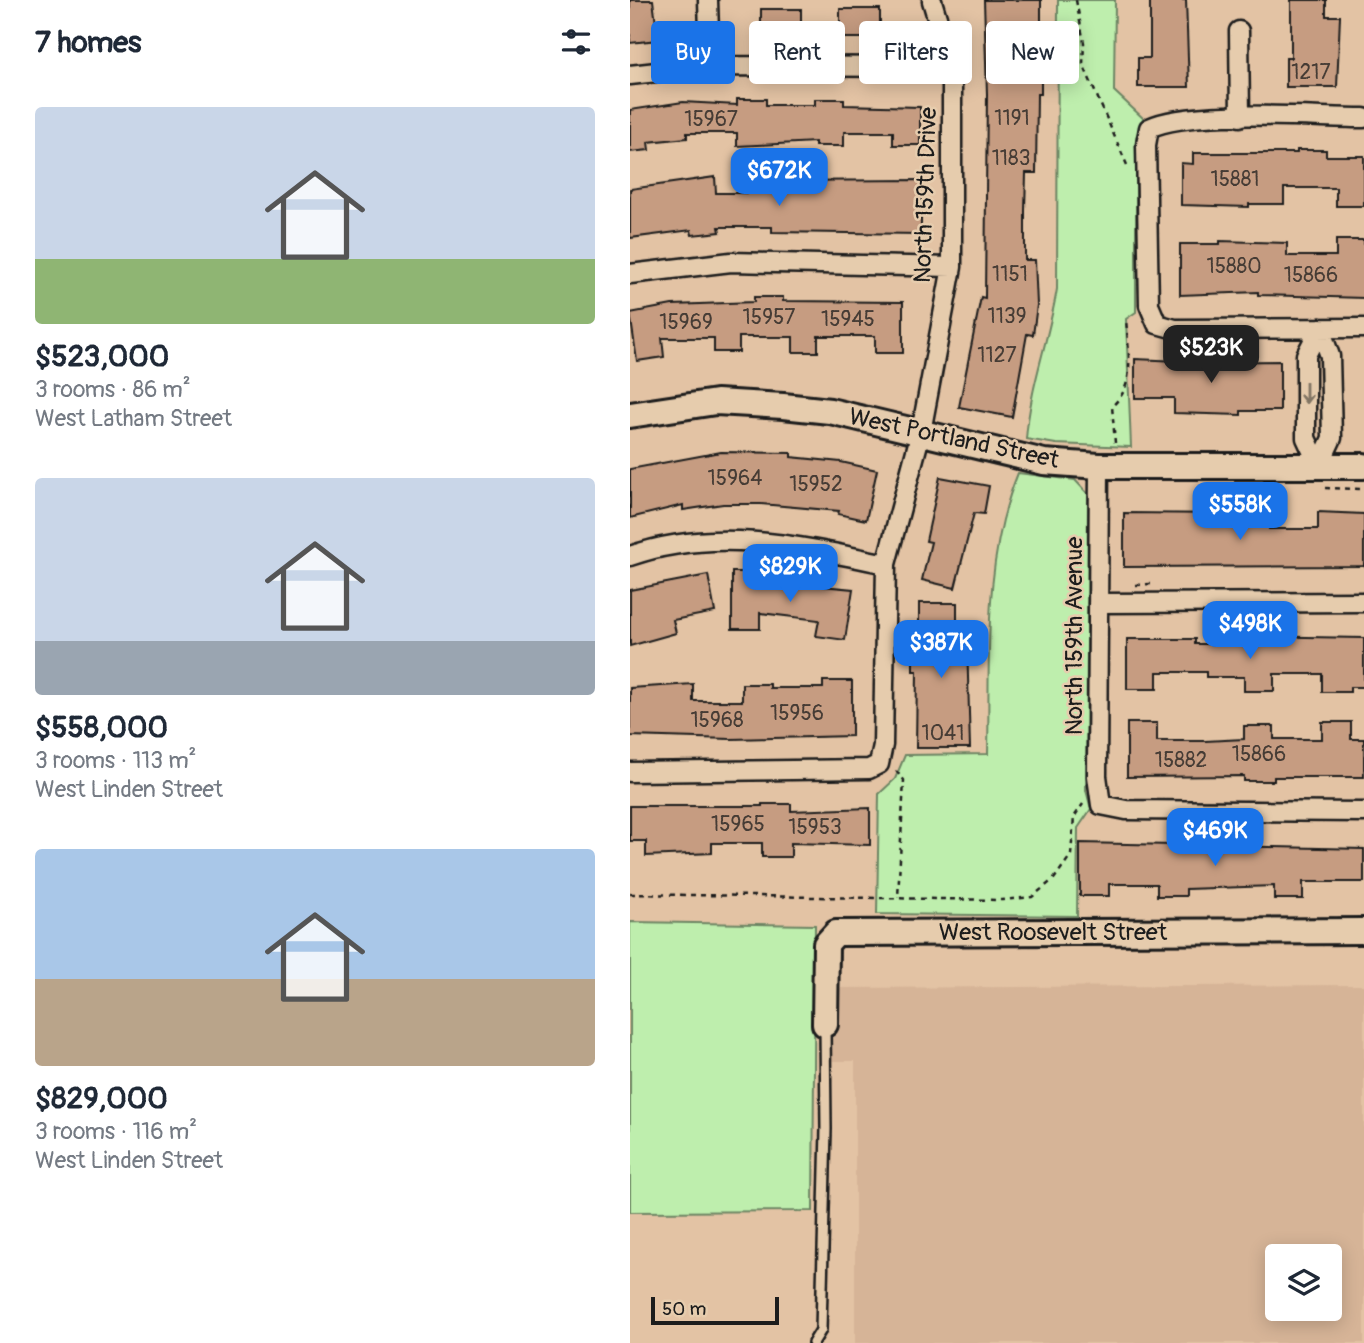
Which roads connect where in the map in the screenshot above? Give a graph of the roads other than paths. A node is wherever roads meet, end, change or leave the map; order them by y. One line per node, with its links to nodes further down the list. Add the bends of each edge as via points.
1 (708, 0): 3 (street)
2 (932, 1): 4 (street, North 159th Drive)
3 (709, 21)
4 (938, 21)
5 (1239, 31): 11 (street)
6 (735, 66): 7 (street)
7 (859, 67)
8 (651, 73): 9 (street)
9 (630, 75)
10 (952, 84): 13 (street, North 159th Drive)
11 (1240, 117): 12 (street); 15 (street, via 1162,121 1149,128 1149,305 1157,324 1175,329)
12 (1364, 118)
13 (952, 267): 14 (street, via 731,262); 18 (street, North 159th Drive)
14 (630, 274)
15 (1320, 328): 16 (street); 20 (street, via 1331,356 1332,438); 20 (street, one-way to 20, via 1306,355 1306,438)
16 (1364, 328)
17 (630, 415): 18 (street, West Portland Street, via 716,402 830,411)
18 (921, 432): 19 (street, West Portland Street, via 1044,461); 23 (street, North 159th Drive)
19 (1098, 466): 20 (street, West Portland Street); 25 (street, North 159th Avenue)
20 (1319, 466): 21 (street, West Portland Street)
21 (1364, 466)
22 (630, 556): 23 (street, via 658,546 739,540 792,544)
23 (886, 564): 26 (street, North 159th Drive, via 879,764 869,769)
24 (1364, 602): 25 (street)
25 (1098, 603): 27 (street, North 159th Avenue, via 1093,803 1126,810)
26 (630, 772)
27 (1364, 811)
28 (1364, 931): 29 (street, West Roosevelt Street, via 836,933 826,944)
29 (825, 1024): 30 (lane, via 821,1331)
30 (813, 1343)

